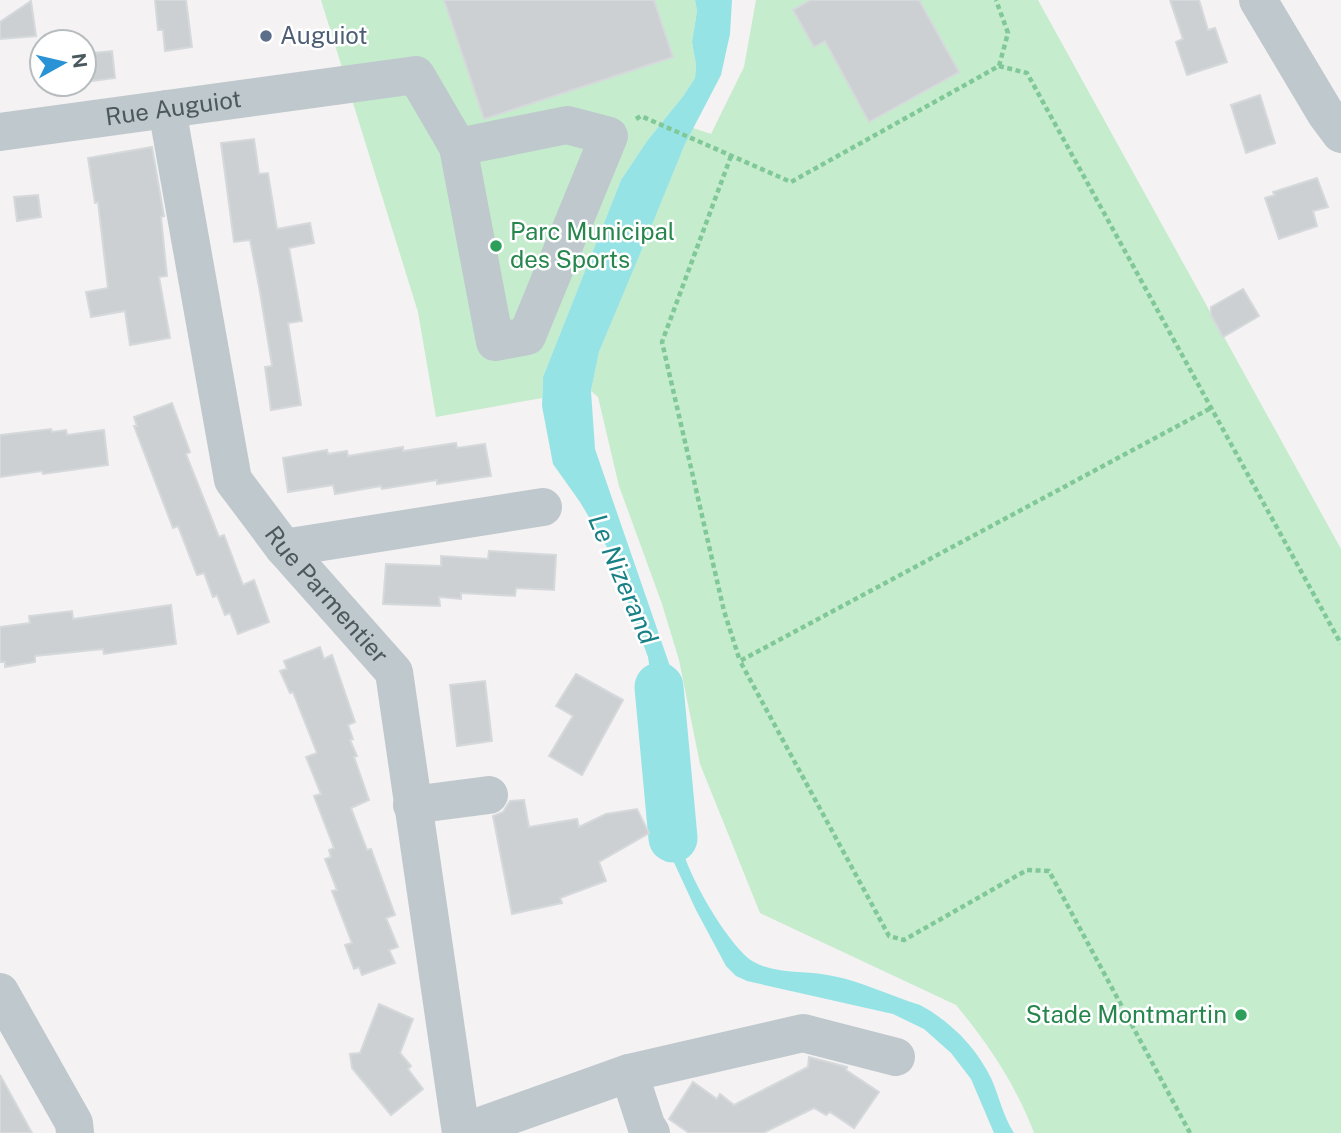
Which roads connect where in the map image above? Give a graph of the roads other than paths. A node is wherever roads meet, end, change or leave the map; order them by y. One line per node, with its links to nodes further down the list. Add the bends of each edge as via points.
1 (1258, 0): 4 (street)
2 (167, 108): 3 (street, Rue Auguiot); 5 (street, Rue Auguiot, via 416,75); 7 (street, Rue Parmentier, via 233,480)
3 (0, 132)
4 (1341, 134)
5 (458, 147): 5 (street, via 567,125 609,136 527,337 495,342)
6 (543, 507): 7 (street)
7 (284, 548): 9 (street, Rue Parmentier, via 394,672)
8 (489, 795): 9 (street)
9 (412, 805): 14 (street, Rue Parmentier)
10 (0, 992): 13 (street)
11 (896, 1056): 12 (street, via 803,1033)
12 (629, 1073): 14 (street); 15 (street)
13 (75, 1133)
14 (461, 1133)
15 (651, 1133)

